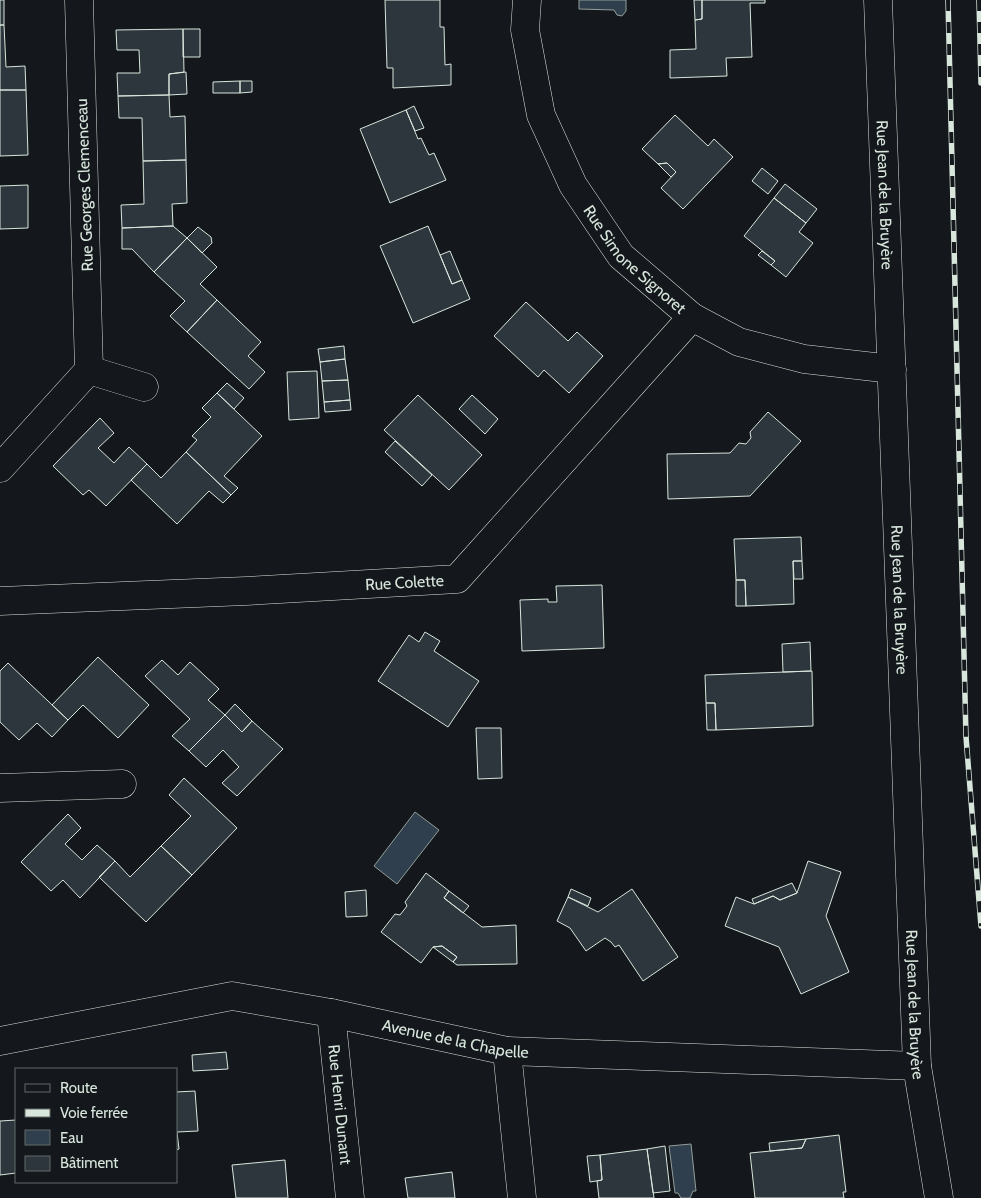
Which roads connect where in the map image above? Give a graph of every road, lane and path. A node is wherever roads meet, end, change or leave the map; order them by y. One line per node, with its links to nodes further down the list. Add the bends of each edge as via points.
1 (79, 0): 6 (street, Rue Georges Clemenceau)
2 (527, 0): 4 (street, Rue Simone Signoret, via 525,30 541,115 573,185 622,256)
3 (878, 0): 5 (street, Rue Jean de la Bruyère)
4 (692, 317): 5 (street, Rue Simone Signoret, via 739,342 804,359); 9 (street, Rue Colette, via 457,579)
5 (892, 369): 15 (street, Rue Jean de la Bruyère)
6 (89, 370): 7 (street); 8 (street)
7 (144, 388)
8 (0, 468)
9 (0, 601)
10 (122, 784): 11 (street)
11 (0, 788)
12 (331, 1013): 13 (street, Avenue de la Chapelle, via 232,996); 14 (street, Avenue de la Chapelle); 16 (street, Rue Henri Dunant)
13 (0, 1041)
14 (507, 1052): 15 (street, Avenue de la Chapelle); 17 (street)
15 (917, 1066): 18 (street, Rue Jean de la Bruyère)
16 (350, 1198)
17 (522, 1198)
18 (939, 1198)

